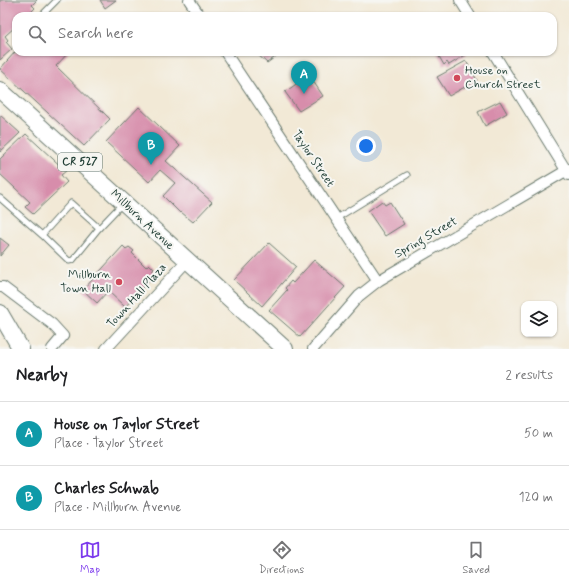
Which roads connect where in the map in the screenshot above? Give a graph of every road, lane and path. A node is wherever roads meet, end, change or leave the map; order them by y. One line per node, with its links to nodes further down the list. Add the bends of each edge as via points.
1 (57, 0): 4 (lane)
2 (189, 0): 5 (street)
3 (460, 0): 6 (street)
4 (45, 12)
5 (197, 12)
6 (468, 12)
7 (227, 56): 14 (street, Taylor Street)
8 (496, 56): 10 (street)
9 (0, 90): 13 (main road, Millburn Avenue / CR 527)
10 (568, 172): 18 (street, Spring Street)
11 (407, 175): 14 (lane)
12 (0, 198): 16 (lane)
13 (124, 202): 15 (lane); 17 (main road, Millburn Avenue / CR 527)
14 (337, 218): 18 (street, Taylor Street)
15 (99, 228): 16 (lane, via 71,203); 16 (lane, via 73,260 69,261)
16 (42, 235)
17 (187, 261): 23 (street, Town Hall Plaza); 24 (main road, Millburn Avenue / CR 527)
18 (378, 281): 25 (street, Spring Street, via 359,296)
19 (0, 287): 22 (street, via 52,324 63,336)
20 (0, 313): 21 (main road)
21 (21, 349)
22 (52, 349)
23 (106, 349)
24 (285, 349)
25 (313, 349)

